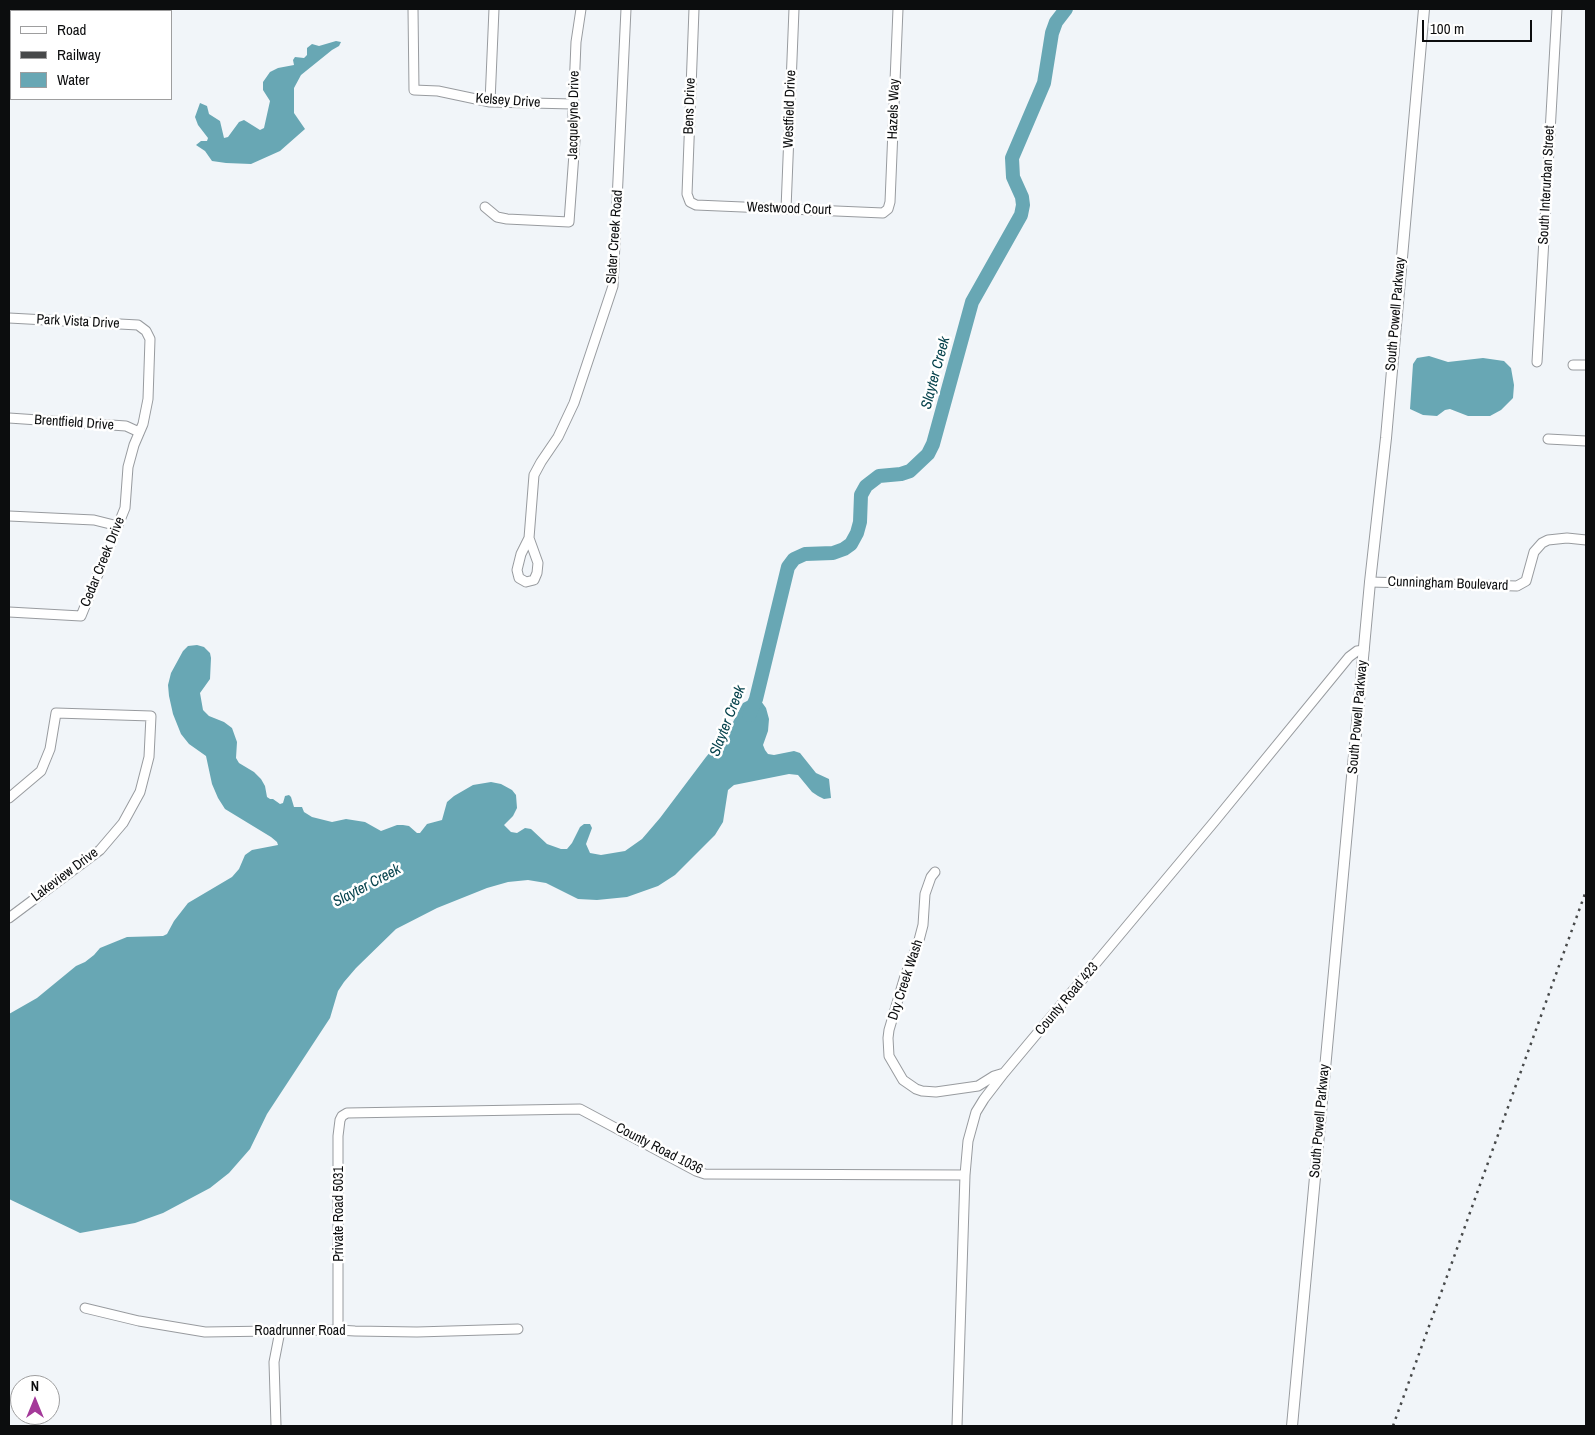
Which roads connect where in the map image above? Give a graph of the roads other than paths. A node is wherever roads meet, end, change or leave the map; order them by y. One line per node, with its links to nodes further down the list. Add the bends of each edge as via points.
1 (413, 9): 10 (street, Kelsey Drive, via 414,90 438,91)
2 (494, 9): 10 (street)
3 (581, 9): 11 (street, Jacquelyne Drive)
4 (626, 9): 27 (street, Slater Creek Road, via 613,286 571,410 534,475)
5 (694, 9): 12 (street, Bens Drive, via 687,194)
6 (794, 9): 14 (street, Westfield Drive)
7 (898, 9): 15 (street, Hazels Way)
8 (1424, 9): 29 (main road, South Powell Parkway)
9 (1557, 9): 18 (street, South Interurban Street)
10 (490, 102): 11 (street, Kelsey Drive)
11 (573, 104): 13 (street, Jacquelyne Drive, via 575,140 569,222 507,219)
12 (690, 202): 14 (street, Westwood Court, via 696,205)
13 (485, 207)
14 (786, 209): 15 (street, Westwood Court, via 883,213)
15 (888, 209)
16 (9, 318): 17 (street, Park Vista Drive, via 138,325)
17 (146, 331): 22 (street, Cedar Creek Drive, via 150,339 148,399)
18 (1537, 362)
19 (1586, 364): 20 (street)
20 (1573, 365)
21 (9, 418): 22 (street, Brentfield Drive, via 126,426)
22 (139, 432): 26 (street, Cedar Creek Drive, via 128,467 126,508)
23 (1548, 439): 24 (street)
24 (1586, 441)
25 (9, 516): 26 (street, via 94,520)
26 (118, 526): 30 (street, Cedar Creek Drive, via 80,616)
27 (529, 538)
28 (1586, 540): 29 (street, Cunningham Boulevard, via 1567,538 1542,542 1534,552 1526,581 1517,586)
29 (1370, 582): 31 (main road, South Powell Parkway)
30 (9, 612)
31 (1364, 650): 35 (street, County Road 423, via 1349,657); 46 (main road, South Powell Parkway)
32 (9, 798): 34 (street, Lakeview Drive, via 41,771 50,748 56,713 150,716 147,766 140,792 123,823 100,850)
33 (935, 872): 36 (street, Dry Creek Wash, via 925,894 918,944 889,1030 888,1050 903,1080 916,1089 936,1092)
34 (9, 918)
35 (1004, 1073): 36 (street, Dry Creek Wash, via 982,1085); 37 (street, County Road 423)
36 (966, 1087): 37 (street, via 977,1095)
37 (980, 1105): 39 (street, County Road 423, via 968,1141)
38 (357, 1112): 39 (street, County Road 1036, via 580,1109 705,1174); 41 (street, Private Road 5031, via 344,1114 339,1125)
39 (965, 1175): 45 (street, County Road 423)
40 (85, 1308): 43 (street, Roadrunner Road, via 204,1332)
41 (338, 1330): 42 (street, Roadrunner Road); 43 (street, Roadrunner Road)
42 (518, 1330)
43 (280, 1331): 44 (street, via 274,1362)
44 (276, 1426)
45 (957, 1426)
46 (1292, 1426)

